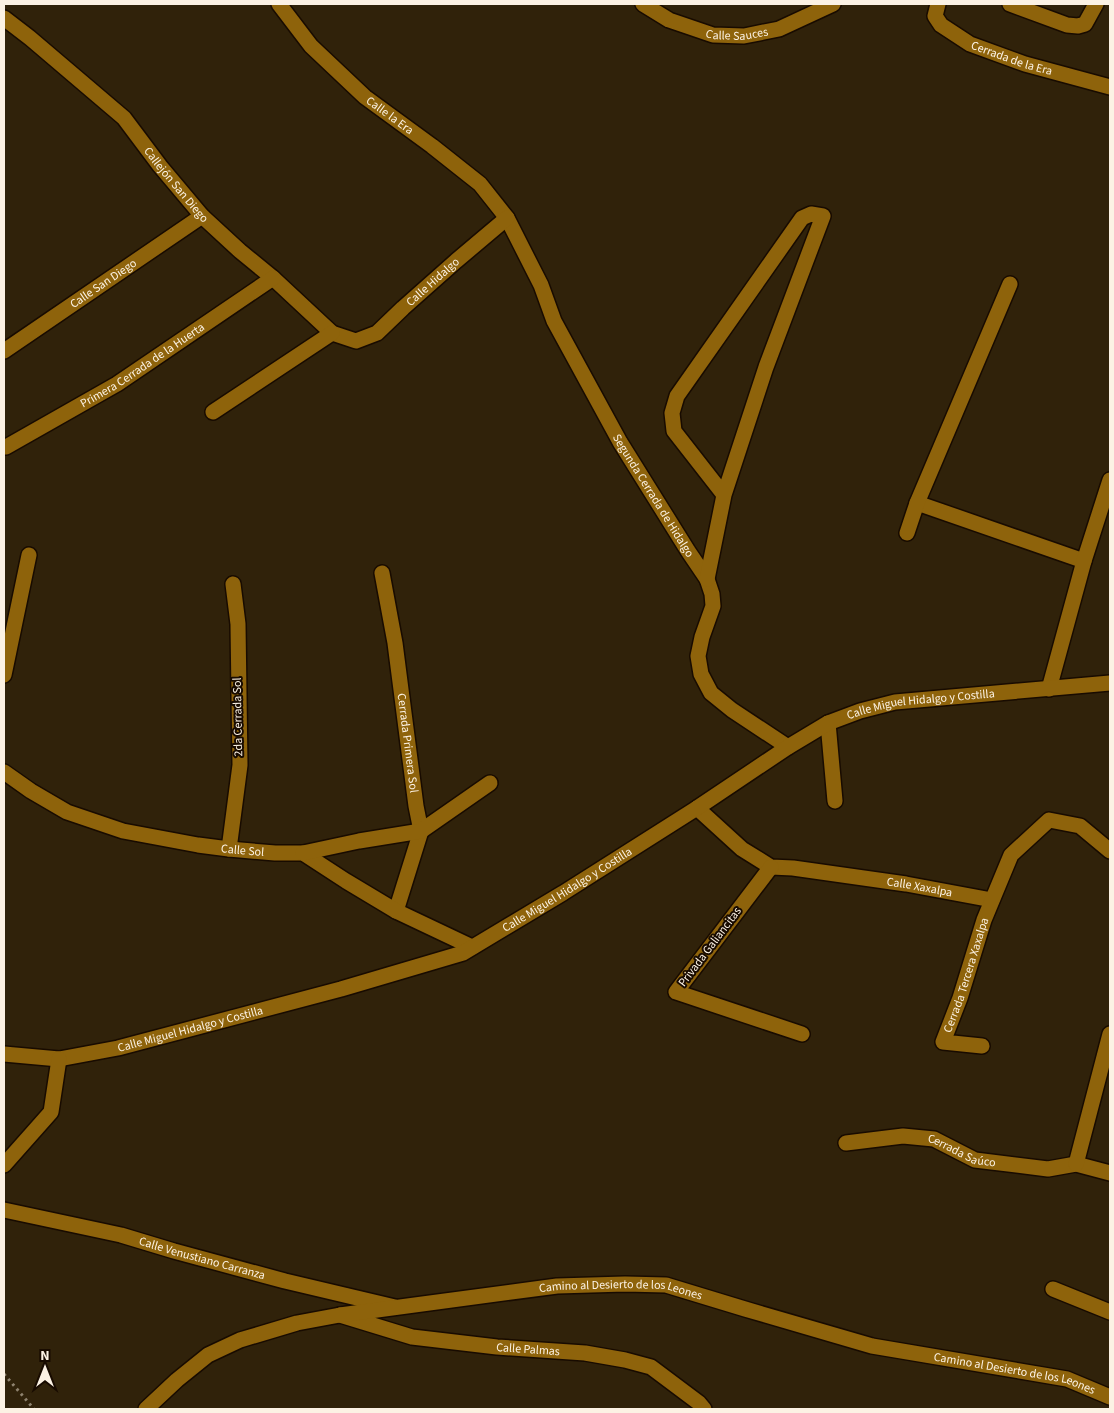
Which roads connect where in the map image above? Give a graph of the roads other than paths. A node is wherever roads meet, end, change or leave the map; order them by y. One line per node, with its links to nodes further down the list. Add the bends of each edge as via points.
1 (279, 4): 10 (street, Calle la Era, via 311,46 365,97 480,184)
2 (643, 4): 3 (street, Calle Sauces, via 669,20 713,35 744,36 779,29)
3 (833, 4)
4 (938, 4): 8 (street, Cerrada de la Era, via 935,16 941,25 970,44 1025,64)
5 (1010, 4): 6 (street, via 1067,26 1085,24)
6 (1096, 4)
7 (4, 18): 9 (street, Callejón San Diego, via 124,118)
8 (1110, 87)
9 (202, 216): 11 (street, Callejón San Diego); 15 (street, Calle San Diego)
10 (508, 218): 14 (street, Calle Hidalgo, via 449,266 377,333); 25 (street, Segunda Cerrada de Hidalgo, via 541,285 554,321 620,442)
11 (273, 278): 13 (street, Callejón San Diego); 17 (street, Primera Cerrada de la Huerta, via 116,384)
12 (1010, 284): 20 (street)
13 (332, 333): 14 (street, Callejón San Diego); 16 (street)
14 (356, 340)
15 (4, 351)
16 (213, 412)
17 (6, 447)
18 (1110, 480): 23 (street)
19 (724, 495): 19 (street, via 674,431 672,413 677,396 802,218 811,214 822,216 766,367); 25 (street)
20 (917, 503): 21 (street); 23 (street)
21 (907, 533)
22 (29, 555): 27 (street)
23 (1084, 560): 29 (street)
24 (382, 573): 36 (street, Cerrada Primera Sol)
25 (707, 579): 31 (street, Segunda Cerrada de Hidalgo, via 713,606 698,656 701,674 711,693)
26 (233, 584): 37 (street, 2da Cerrada Sol, via 238,624 240,764)
27 (4, 675)
28 (1110, 684): 29 (street, Calle Miguel Hidalgo y Costilla)
29 (1049, 689): 30 (street, Calle Miguel Hidalgo y Costilla, via 895,702)
30 (828, 723): 31 (street, Calle Miguel Hidalgo y Costilla); 34 (street)
31 (788, 747): 35 (street, Calle Miguel Hidalgo y Costilla)
32 (4, 772): 37 (street, Calle Sol, via 67,812 122,831)
33 (490, 784): 36 (street)
34 (835, 801)
35 (697, 808): 40 (street, Calle Xaxalpa, via 742,849); 43 (street, Calle Miguel Hidalgo y Costilla)
36 (421, 831): 39 (street, Calle Sol); 42 (street, Cerrada Primera Sol)
37 (229, 849): 39 (street, Calle Sol)
38 (1110, 851): 41 (street, via 1080,826 1049,820 1011,855)
39 (303, 853): 42 (street)
40 (771, 867): 41 (street, Calle Xaxalpa, via 906,884); 44 (street, Privada Galiancitas, via 676,992)
41 (992, 900): 46 (street, Cerrada Tercera Xaxalpa, via 943,1042)
42 (396, 911): 43 (street)
43 (472, 947): 48 (street, Calle Miguel Hidalgo y Costilla, via 463,953 341,989 118,1048)
44 (802, 1034)
45 (1110, 1034): 50 (street)
46 (982, 1046)
47 (4, 1054): 48 (street, Calle Miguel Hidalgo y Costilla)
48 (59, 1059): 51 (street, via 51,1112)
49 (846, 1143): 50 (street, Cerrada Saúco, via 903,1136 934,1138 975,1160 1048,1169)
50 (1076, 1164): 52 (street)
51 (4, 1165)
52 (1110, 1173)
53 (4, 1210): 55 (street, Calle Venustiano Carranza, via 121,1235 285,1281)
54 (1053, 1289): 56 (street)
55 (398, 1308): 57 (street, Camino al Desierto de los Leones); 58 (street, Camino al Desierto de los Leones, via 557,1286 666,1285 872,1346 1066,1379)
56 (1110, 1312)
57 (340, 1315): 59 (street, Camino al Desierto de los Leones, via 297,1323 240,1340 208,1355); 60 (street, Calle Palmas, via 412,1337 584,1353 625,1360 651,1367)
58 (1110, 1397)
59 (146, 1409)
60 (704, 1409)

